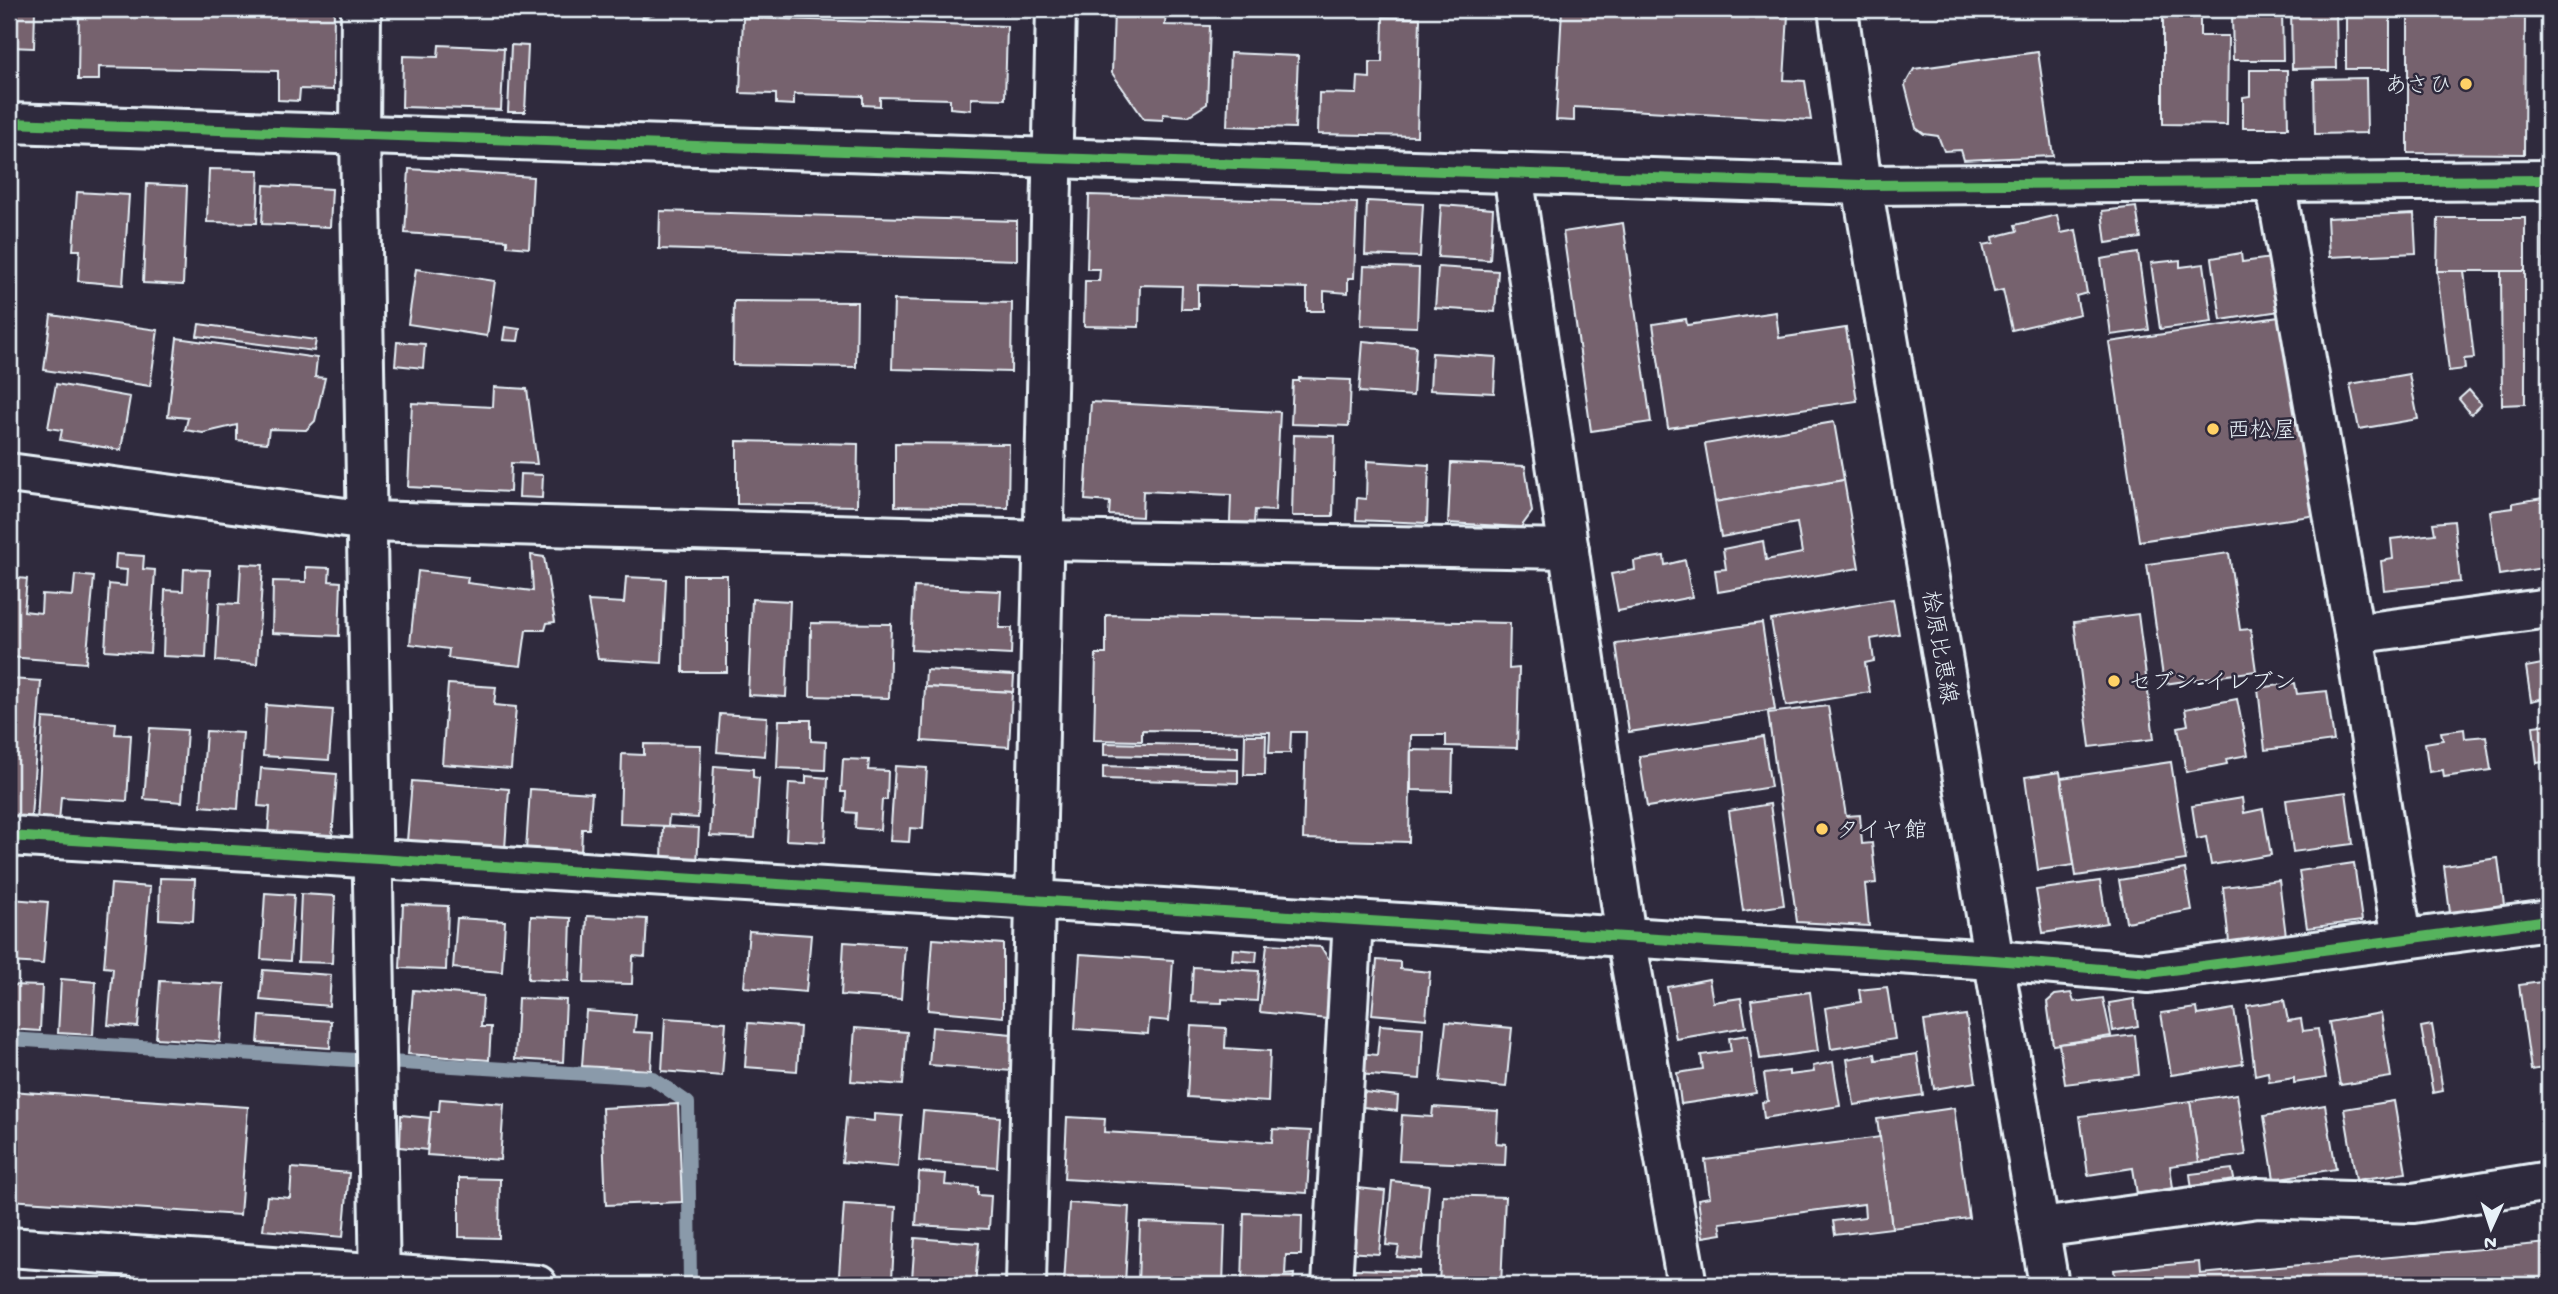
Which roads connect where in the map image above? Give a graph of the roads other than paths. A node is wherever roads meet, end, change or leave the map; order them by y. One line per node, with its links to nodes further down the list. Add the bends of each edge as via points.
1 (361, 9): 5 (street)
2 (1056, 9): 6 (street)
3 (1838, 9): 10 (street, 桧原比恵線)
4 (9, 123): 5 (street)
5 (360, 135): 6 (street); 12 (street)
6 (1053, 158): 7 (street); 13 (street)
7 (1513, 173): 10 (street); 14 (street)
8 (2549, 180): 9 (street)
9 (2275, 181): 10 (street); 16 (street)
10 (1863, 185): 24 (street, 桧原比恵線)
11 (9, 473): 12 (street)
12 (368, 521): 13 (street); 18 (street)
13 (1044, 540): 14 (street); 19 (street)
14 (1569, 549): 22 (street)
15 (2549, 608): 16 (street)
16 (2354, 634): 23 (street)
17 (9, 836): 18 (street)
18 (374, 859): 19 (street); 28 (street)
19 (1036, 900): 20 (street); 30 (street)
20 (1353, 920): 22 (street); 31 (street)
21 (2549, 920): 23 (street)
22 (1626, 937): 24 (street); 32 (street)
23 (2402, 939): 24 (street, via 2149,973)
24 (1994, 960): 26 (street, 桧原比恵線)
25 (2549, 1181): 26 (street, via 2413,1203 2258,1198)
26 (2040, 1228): 33 (street, 桧原比恵線)
27 (9, 1247): 28 (street)
28 (380, 1279): 29 (street)
29 (537, 1285)
30 (1026, 1285)
31 (1332, 1285)
32 (1687, 1285)
33 (2049, 1285)

